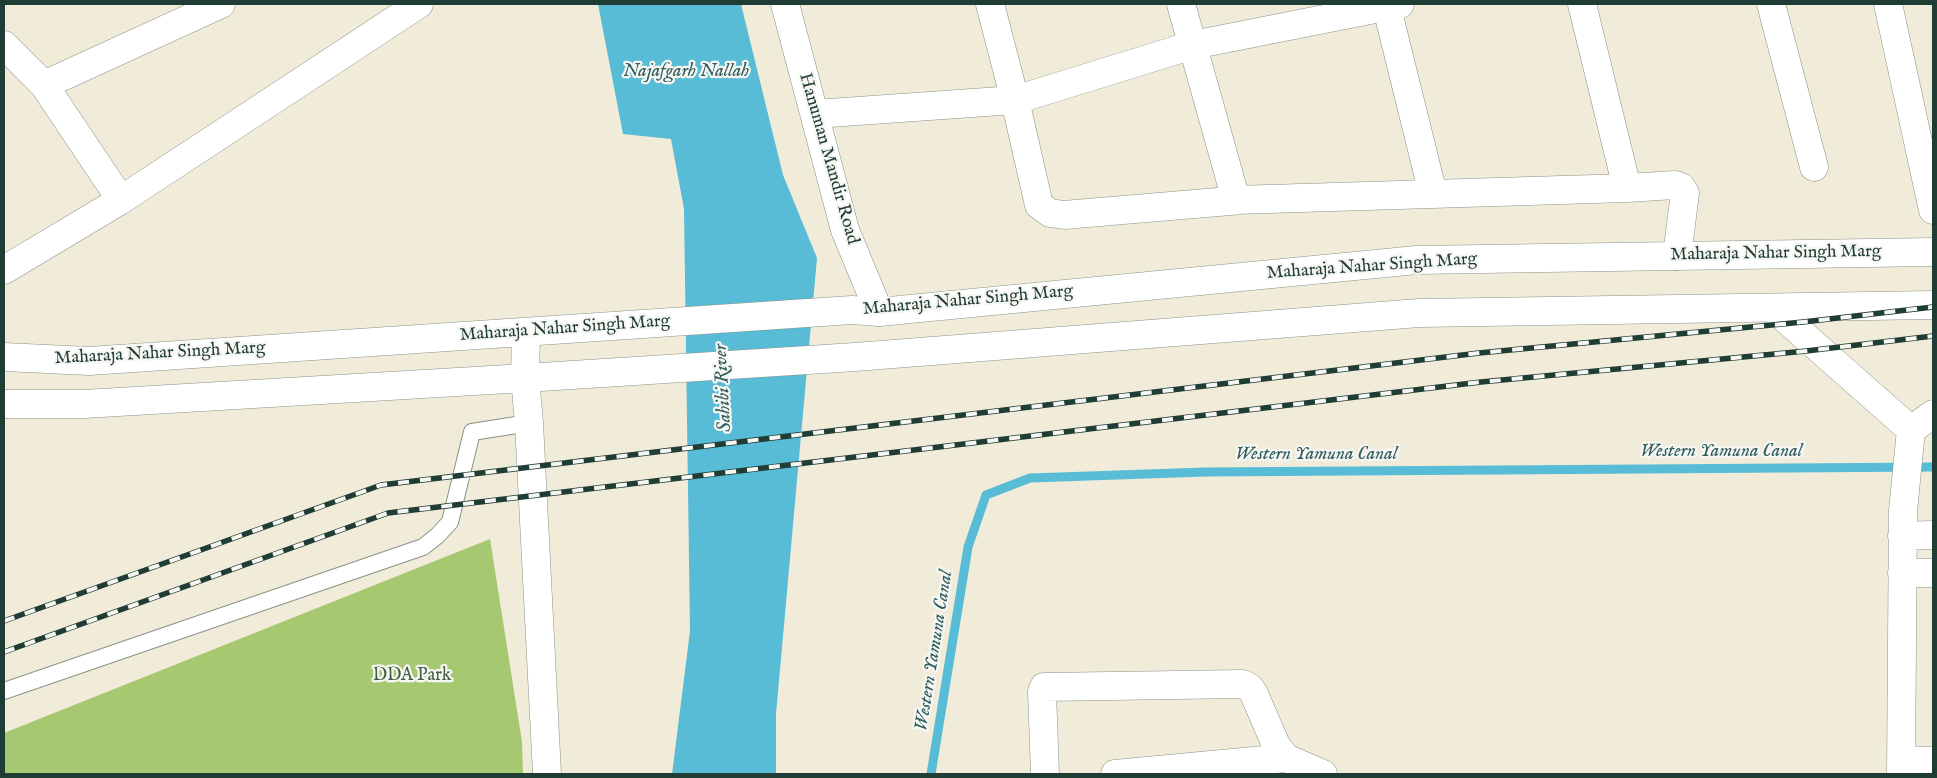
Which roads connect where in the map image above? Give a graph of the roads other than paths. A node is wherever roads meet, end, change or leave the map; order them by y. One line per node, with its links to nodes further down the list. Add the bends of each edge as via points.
1 (221, 4): 12 (street)
2 (419, 4): 18 (street)
3 (785, 4): 14 (street, Hanuman Mandir Road)
4 (990, 4): 13 (street)
5 (1181, 4): 11 (street)
6 (1582, 4): 16 (street)
7 (1771, 4): 15 (street)
8 (1888, 4): 20 (street)
9 (1391, 5): 11 (street); 17 (street)
10 (4, 45): 12 (street)
11 (1193, 45): 13 (street); 19 (street, via 1236,200)
12 (44, 85): 18 (street)
13 (1015, 100): 14 (street); 19 (street, via 1039,205 1050,213 1064,215)
14 (814, 114): 26 (street, Hanuman Mandir Road)
15 (1814, 167)
16 (1627, 188): 17 (street); 22 (street, via 1681,187 1685,193)
17 (1433, 194): 19 (street)
18 (121, 200): 23 (street)
19 (1242, 200)
20 (1933, 210)
21 (1933, 252): 22 (street, Maharaja Nahar Singh Marg)
22 (1678, 256): 26 (street, Maharaja Nahar Singh Marg, via 1417,260)
23 (4, 270)
24 (1933, 306): 25 (street)
25 (1773, 308): 29 (street, via 1419,314 855,357); 33 (street)
26 (866, 311): 27 (street, Maharaja Nahar Singh Marg)
27 (526, 332): 28 (street, Maharaja Nahar Singh Marg, via 89,360); 29 (street)
28 (4, 357)
29 (525, 378): 30 (street, via 84,404); 32 (street)
30 (4, 404)
31 (1933, 414): 33 (street)
32 (529, 423): 38 (lane, via 472,432 450,522 423,547); 42 (street)
33 (1911, 437): 34 (street)
34 (1903, 523): 35 (street); 36 (street)
35 (1933, 535)
36 (1902, 573): 37 (street); 41 (street)
37 (1933, 573)
38 (4, 691)
39 (1286, 758): 43 (street, via 1276,745 1254,694 1243,684 1051,686 1044,687 1042,692); 44 (street); 45 (street)
40 (1933, 761): 41 (street)
41 (1901, 767)
42 (547, 774)
43 (1045, 774)
44 (1115, 774)
45 (1323, 774)

